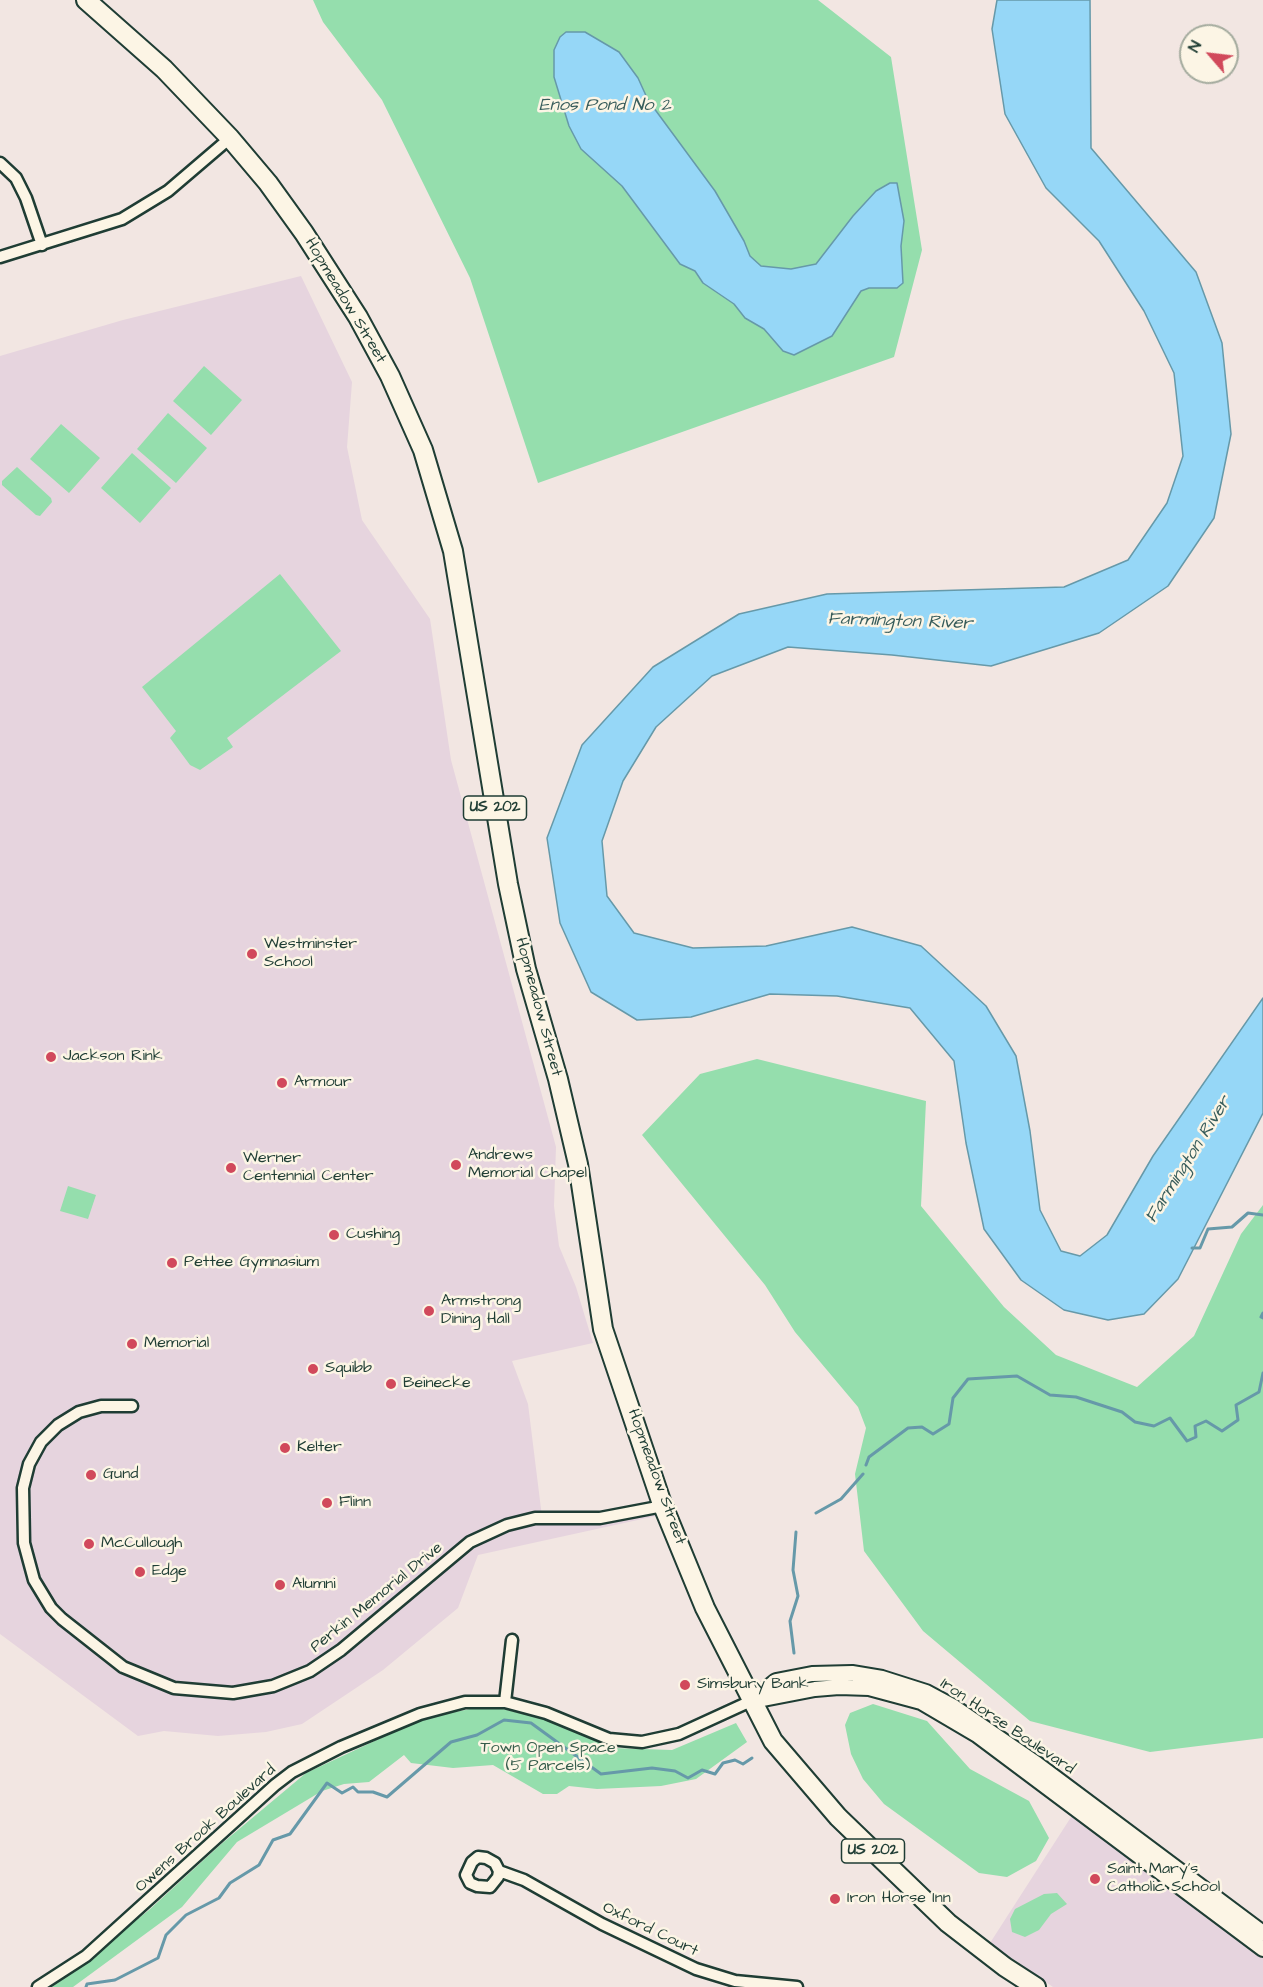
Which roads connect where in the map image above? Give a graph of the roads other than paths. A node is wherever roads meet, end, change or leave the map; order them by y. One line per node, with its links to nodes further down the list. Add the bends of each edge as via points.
1 (86, 0): 2 (highway, Hopmeadow Street / US 202, via 164,69)
2 (230, 138): 4 (street, via 148,206 106,226); 7 (highway, Hopmeadow Street / US 202, via 304,233 358,317 423,450 453,551 508,884 526,969 578,1164 603,1329)
3 (0, 163): 4 (street, via 16,178)
4 (42, 245): 5 (street)
5 (0, 257)
6 (132, 1406): 7 (street, Perkin Memorial Drive, via 101,1406 79,1412 41,1442 29,1464 23,1488 24,1543 34,1580 62,1619 123,1667 174,1688 233,1693 273,1686 309,1671 341,1650 470,1542 507,1525 535,1518 600,1518)
7 (663, 1506): 9 (highway, Hopmeadow Street / US 202, via 705,1608)
8 (512, 1640): 10 (street)
9 (751, 1701): 10 (street, Owens Brook Boulevard, via 679,1734 642,1742 609,1738 546,1713); 12 (street, Iron Horse Boulevard, via 776,1681 812,1674 852,1673 926,1692 1037,1764); 13 (street, Iron Horse Boulevard, via 839,1687 869,1688 921,1702 977,1735); 14 (highway, Hopmeadow Street / US 202, via 773,1741 838,1817 948,1923)
10 (505, 1702): 15 (street, Owens Brook Boulevard, via 465,1702 439,1708 312,1760 275,1785 86,1956)
11 (499, 1871): 16 (street, Oxford Court, via 524,1880 602,1924 696,1969 735,1981)
12 (1263, 1933)
13 (1263, 1949)
14 (1023, 1984)
15 (38, 1987)
16 (797, 1987)

